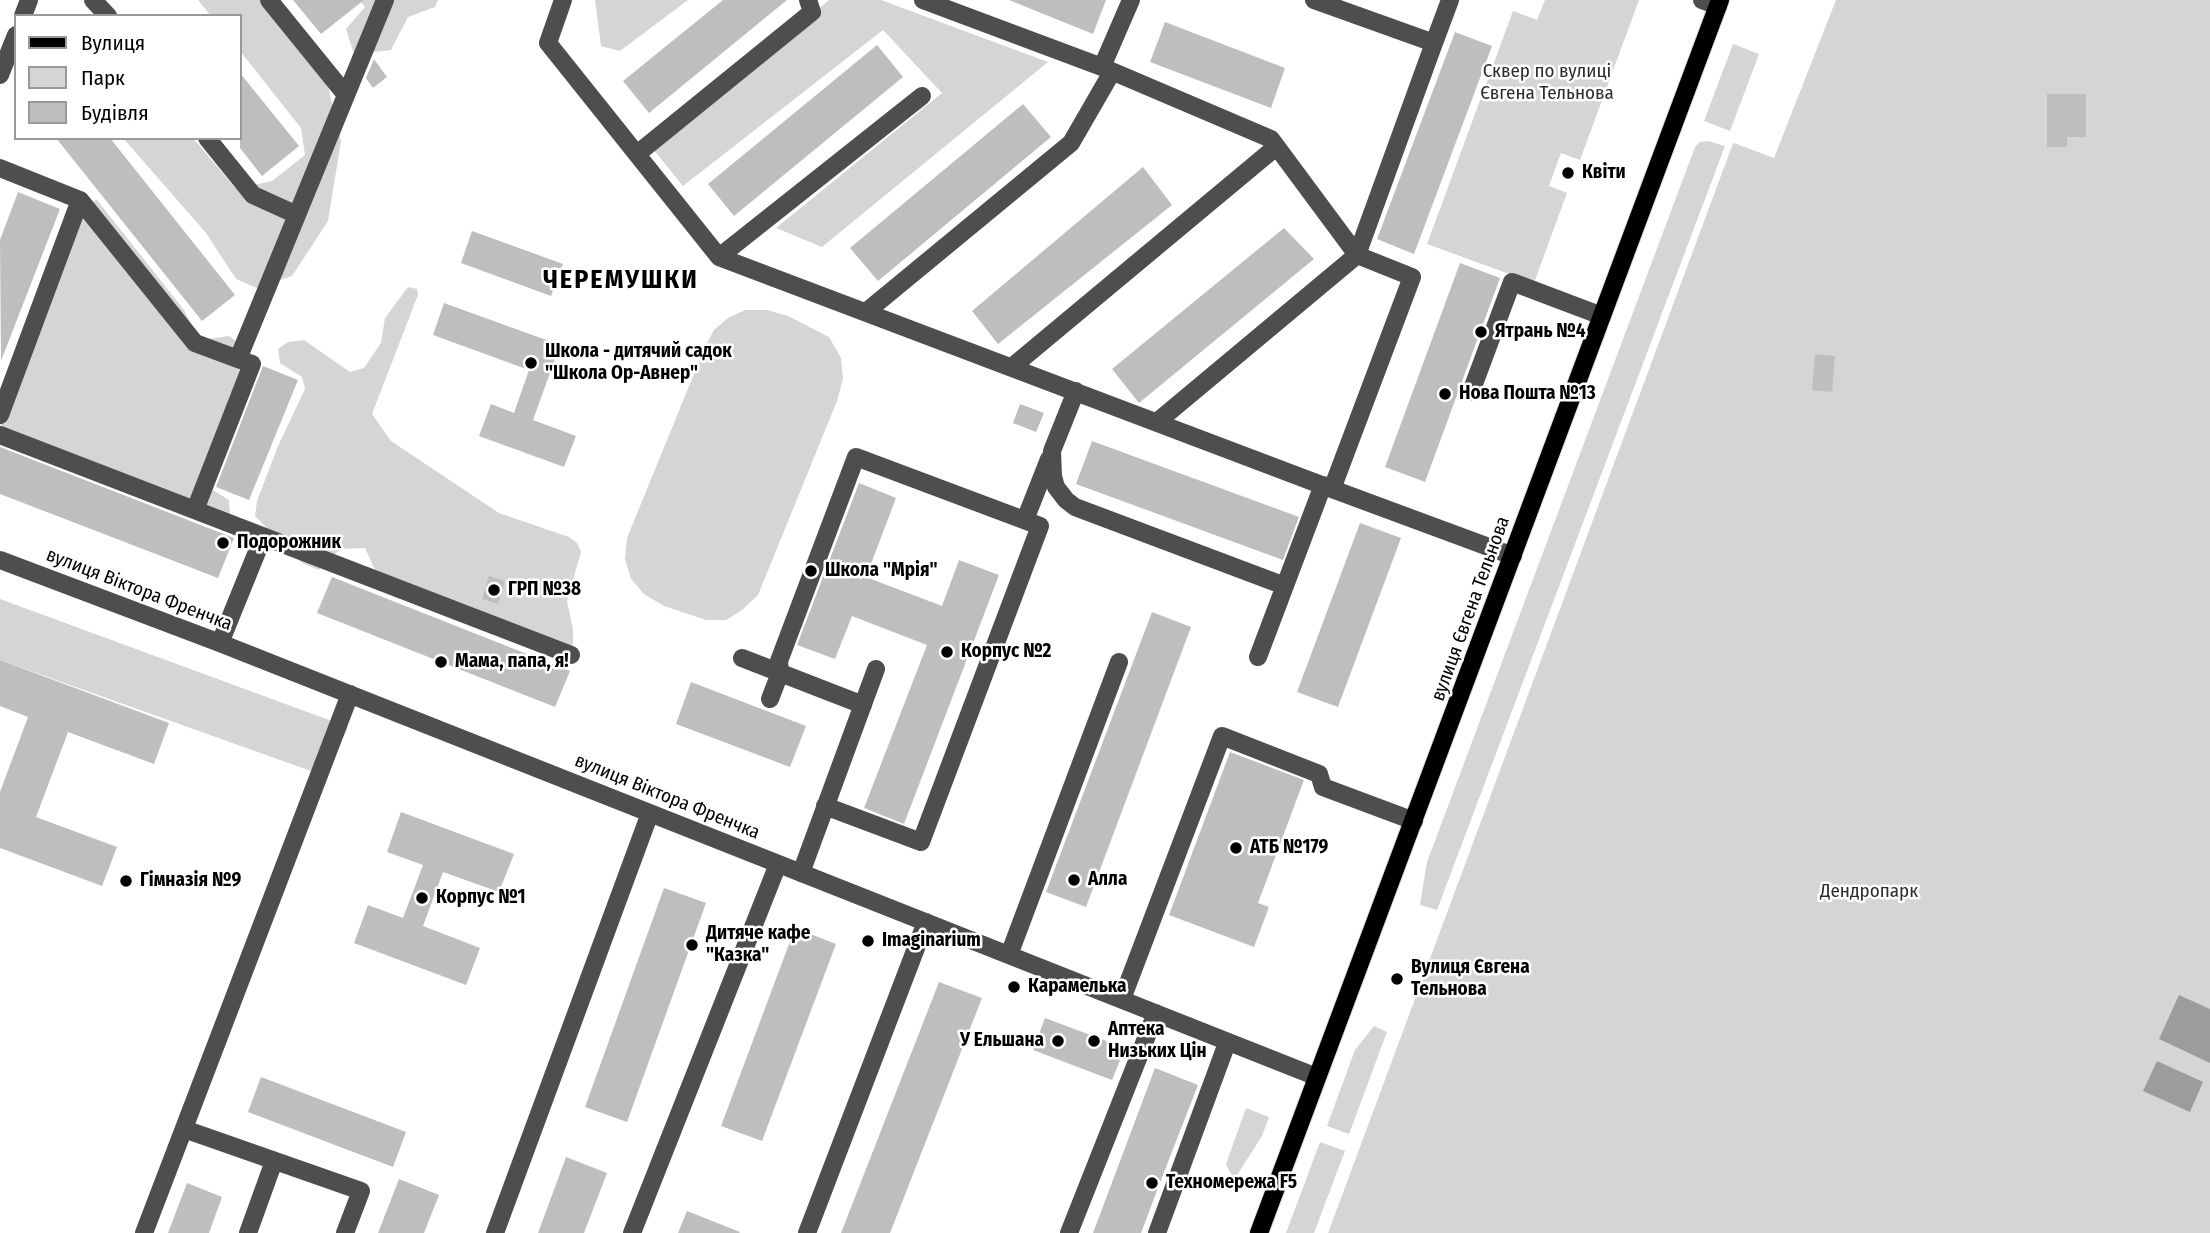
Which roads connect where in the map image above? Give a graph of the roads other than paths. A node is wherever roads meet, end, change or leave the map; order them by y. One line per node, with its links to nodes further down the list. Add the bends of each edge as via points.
1 (93, 0): 11 (street)
2 (269, 0): 16 (street)
3 (385, 0): 16 (street)
4 (563, 0): 20 (street, via 548,43)
5 (808, 0): 20 (street, via 812,12)
6 (923, 0): 14 (street)
7 (1131, 0): 14 (street)
8 (1314, 0): 13 (street)
9 (1450, 0): 13 (street)
10 (1713, 2): 27 (main road, вулиця Євгена Тельнова)
11 (106, 14)
12 (14, 40): 15 (street)
13 (1434, 43): 24 (street)
14 (1107, 69): 19 (street, via 1271,139); 26 (street, via 1071,144)
15 (0, 75)
16 (346, 95): 23 (street)
17 (922, 96): 25 (street)
18 (209, 140): 23 (street, via 253,195)
19 (1276, 147): 24 (street); 29 (street)
20 (637, 154): 25 (street)
21 (0, 168): 22 (street)
22 (80, 200): 28 (street, via 195,343); 32 (street)
23 (297, 215): 28 (street)
24 (1357, 255): 33 (street); 36 (street, via 1412,277)
25 (719, 257): 26 (street)
26 (866, 312): 29 (street)
27 (1602, 316): 31 (street, via 1512,282); 40 (main road, вулиця Євгена Тельнова)
28 (238, 359): 37 (street, via 252,364)
29 (1012, 368): 30 (street)
30 (1076, 391): 33 (street); 35 (street)
31 (1471, 392)
32 (0, 415)
33 (1157, 422): 36 (street)
34 (0, 435): 37 (street)
35 (1052, 451): 38 (street); 42 (street, via 1056,487 1075,507)
36 (1328, 487): 40 (street); 42 (street)
37 (195, 510): 39 (street)
38 (1025, 520): 49 (street, via 856,457 779,661); 53 (street, via 1040,526 921,842)
39 (263, 537): 43 (street); 44 (street)
40 (1513, 556): 55 (main road, вулиця Євгена Тельнова)
41 (0, 560): 43 (street, вулиця Віктора Френчка)
42 (1285, 586): 45 (street)
43 (220, 643): 50 (street, вулиця Віктора Френчка)
44 (570, 655)
45 (1258, 657)
46 (741, 658): 49 (street)
47 (1119, 663): 59 (street)
48 (876, 669): 52 (street)
49 (780, 673): 51 (street); 52 (street)
50 (350, 694): 54 (street, вулиця Віктора Френчка); 64 (street)
51 (770, 699)
52 (863, 705): 53 (street)
53 (825, 806): 57 (street)
54 (650, 813): 56 (street, вулиця Віктора Френчка); 69 (street)
55 (1414, 821): 60 (street, via 1323,787 1319,774 1222,736); 63 (main road, вулиця Євгена Тельнова)
56 (778, 864): 57 (street, вулиця Віктора Френчка); 70 (street)
57 (801, 873): 58 (street, вулиця Віктора Френчка)
58 (926, 922): 59 (street, вулиця Віктора Френчка); 71 (street)
59 (1009, 955): 60 (street, вулиця Віктора Френчка)
60 (1122, 999): 61 (street, вулиця Віктора Френчка)
61 (1156, 1013): 62 (street, вулиця Віктора Френчка); 72 (street)
62 (1227, 1042): 63 (street, вулиця Віктора Френчка); 73 (street)
63 (1317, 1077): 74 (main road, вулиця Євгена Тельнова)
64 (184, 1129): 65 (street); 66 (street)
65 (274, 1161): 67 (street); 68 (street, via 361,1191)
66 (144, 1233)
67 (248, 1233)
68 (345, 1233)
69 (495, 1233)
70 (632, 1233)
71 (807, 1233)
72 (1069, 1233)
73 (1157, 1233)
74 (1259, 1233)

